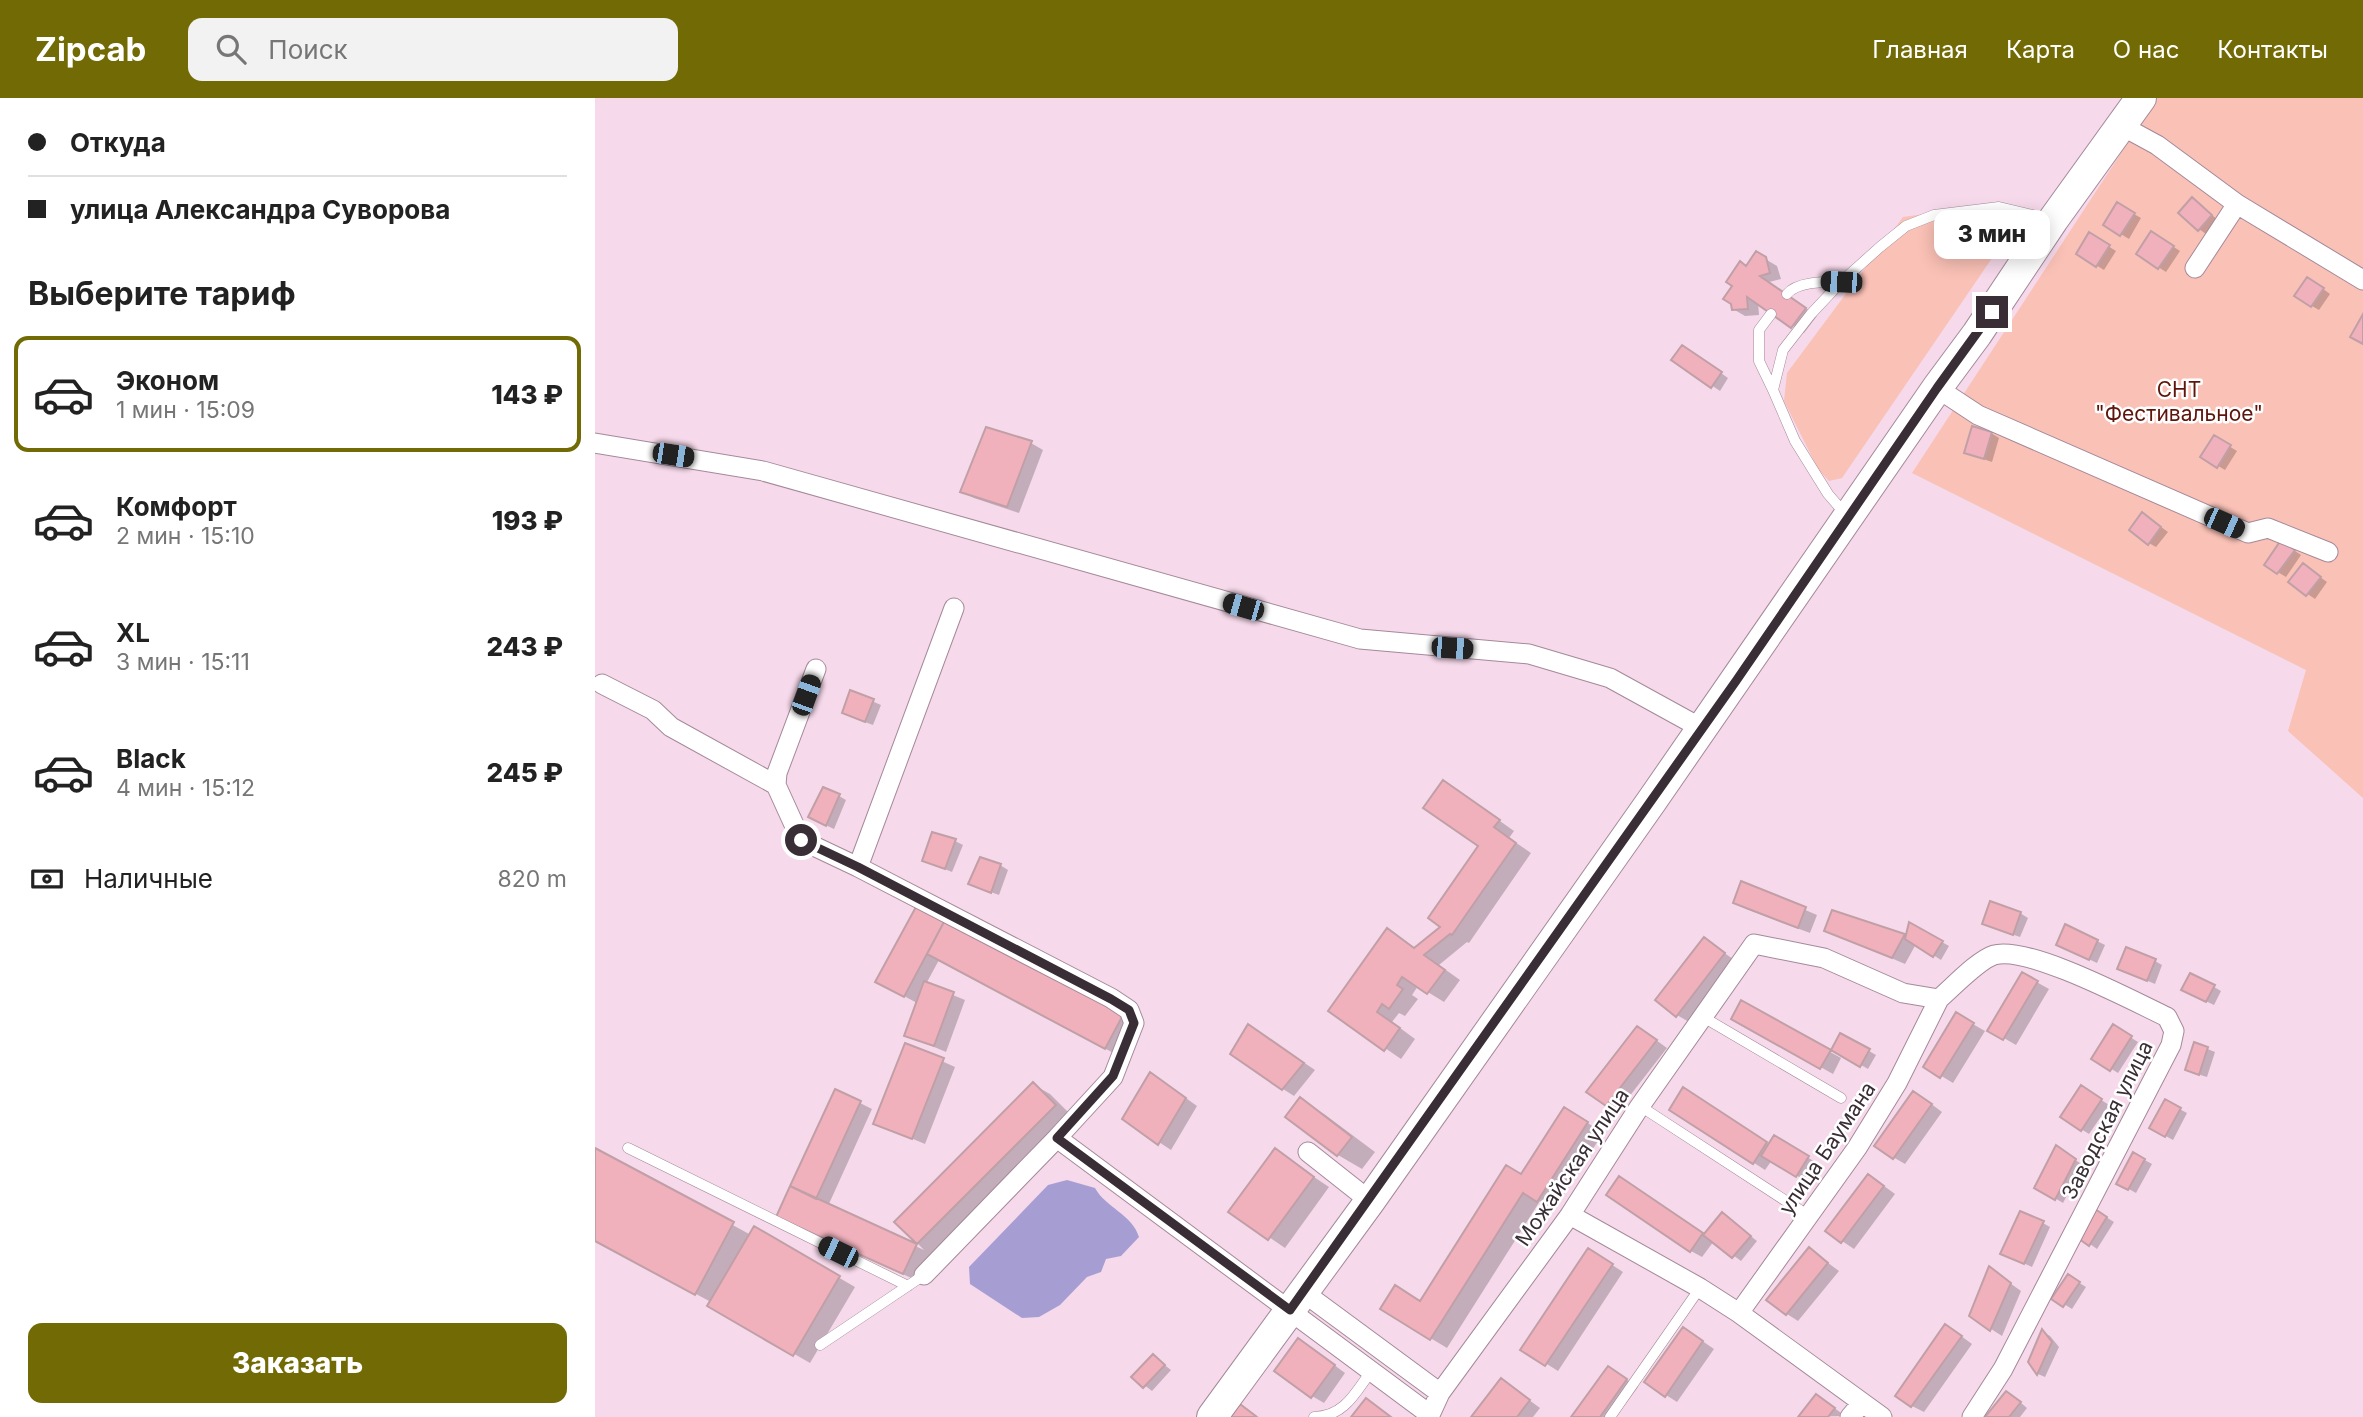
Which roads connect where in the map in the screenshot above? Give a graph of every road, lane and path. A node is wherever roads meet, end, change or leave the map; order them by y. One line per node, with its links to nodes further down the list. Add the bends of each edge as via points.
1 (2141, 98): 2 (main road)
2 (2122, 126): 3 (street, via 2157,145); 4 (main road)
3 (2237, 204): 5 (street); 6 (street)
4 (2053, 220): 7 (lane, via 1999,207 1934,215 1906,226); 10 (main road)
5 (2195, 268)
6 (2363, 280)
7 (1841, 282): 8 (lane, via 1822,282); 11 (lane, via 1783,350)
8 (1787, 294)
9 (1771, 314): 11 (lane, via 1759,330 1759,361)
10 (1937, 388): 13 (main road); 14 (street, via 1978,415 2248,533 2268,528)
11 (1773, 390): 13 (lane, via 1795,441)
12 (595, 443): 18 (street, via 763,471 1360,639 1529,654 1610,678)
13 (1848, 517): 18 (main road)
14 (2327, 552)
15 (954, 608): 20 (street)
16 (816, 669): 19 (street)
17 (602, 684): 19 (street, via 653,709 671,727)
18 (1701, 728): 28 (main road)
19 (776, 785): 20 (street, via 801,840)
20 (858, 867): 25 (street, via 1129,1010 1134,1023 1113,1076)
21 (1939, 999): 22 (street, Можайская улица, via 1903,993 1824,958 1754,944); 30 (street, улица Баумана, via 1897,1083); 44 (street, Заводская улица, via 1994,955 2026,956 2167,1017 2174,1031 2172,1045 2003,1369)
22 (1703, 1017): 23 (lane); 24 (street, Можайская улица)
23 (1841, 1098)
24 (1640, 1107): 29 (street, Можайская улица); 30 (lane)
25 (1057, 1138): 31 (street); 33 (street)
26 (628, 1148): 31 (lane)
27 (1308, 1152): 28 (street)
28 (1370, 1201): 33 (main road)
29 (1570, 1215): 32 (street); 37 (street, Можайская улица)
30 (1808, 1216): 34 (street, улица Баумана)
31 (916, 1281): 35 (lane)
32 (1700, 1288): 34 (street); 42 (lane)
33 (1297, 1301): 36 (street); 37 (street); 40 (main road)
34 (1739, 1313): 38 (street)
35 (820, 1345)
36 (1371, 1370): 39 (street); 41 (lane, via 1344,1408)
37 (1440, 1393): 39 (street, Можайская улица)
38 (1856, 1410): 43 (street)
39 (1429, 1415)
40 (1212, 1417)
41 (1314, 1417)
42 (1610, 1417)
43 (1882, 1417)
44 (1972, 1417)

